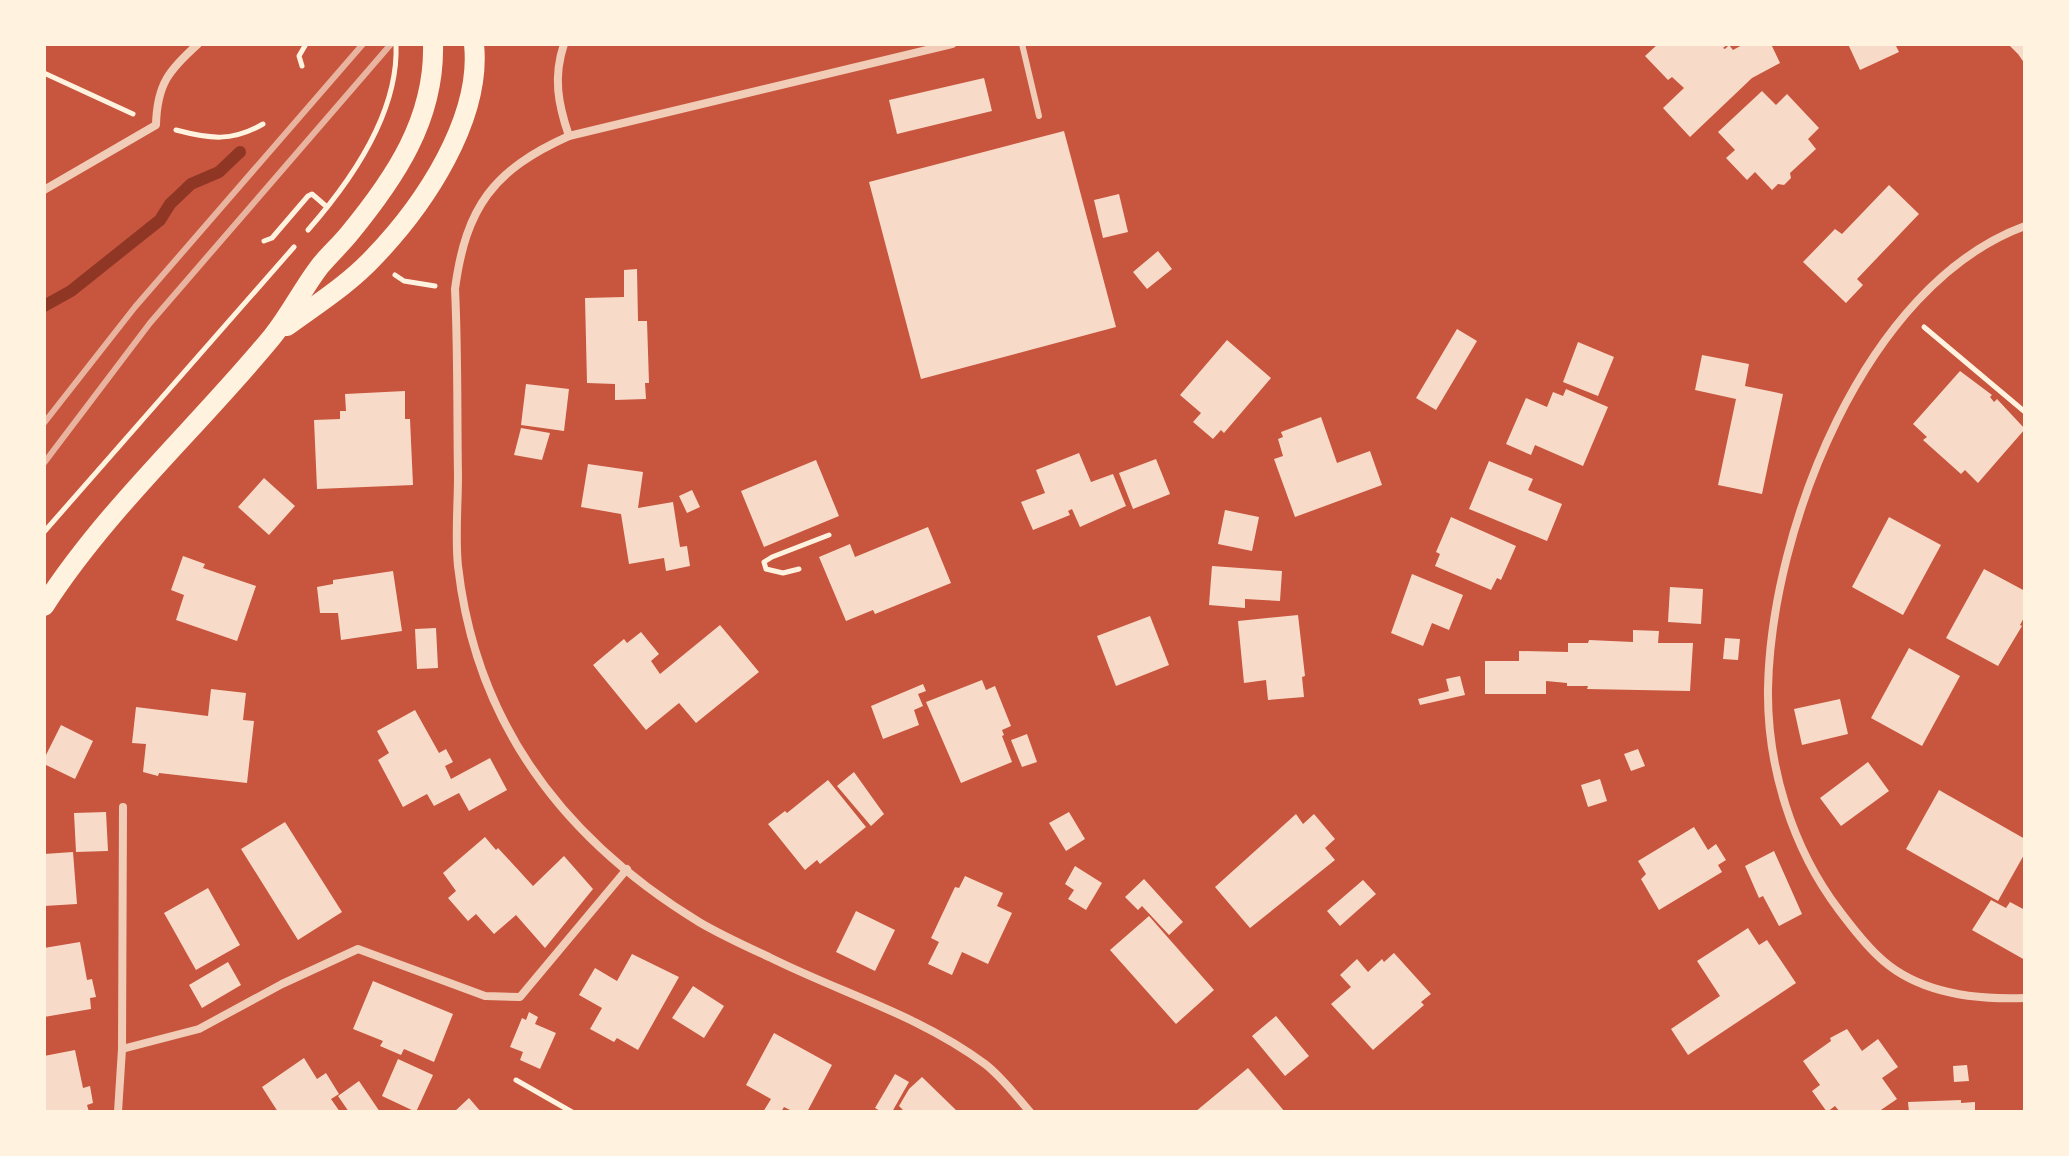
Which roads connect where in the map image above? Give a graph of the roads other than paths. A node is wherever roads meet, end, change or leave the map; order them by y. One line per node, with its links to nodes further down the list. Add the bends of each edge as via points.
1 (198, 44): 9 (street, via 167,74 157,100 156,125)
2 (474, 44): 11 (main road, via 472,87 437,175 373,258)
3 (564, 44): 8 (street, via 556,82)
4 (952, 44): 8 (street)
5 (1022, 44): 7 (lane)
6 (434, 46): 11 (main road, via 428,98 407,153)
7 (1039, 116)
8 (569, 136): 14 (street, via 538,150 490,192 460,252 455,289 458,563 478,664 496,710 547,790 598,848)
9 (44, 190)
10 (2025, 226): 15 (street, via 2002,234 1950,269 1908,313 1856,383 1820,457 1793,533 1775,604 1769,676 1774,760 1788,814 1830,898 1880,959 1918,982 1955,995)
11 (274, 335): 12 (main road, via 106,525)
12 (44, 606)
13 (123, 807): 16 (street)
14 (627, 869): 16 (street, via 520,997 485,996 358,949 199,1029); 18 (street, via 702,924 933,1031 987,1065)
15 (2025, 998)
16 (122, 1049): 17 (street)
17 (118, 1112)
18 (1030, 1112)

